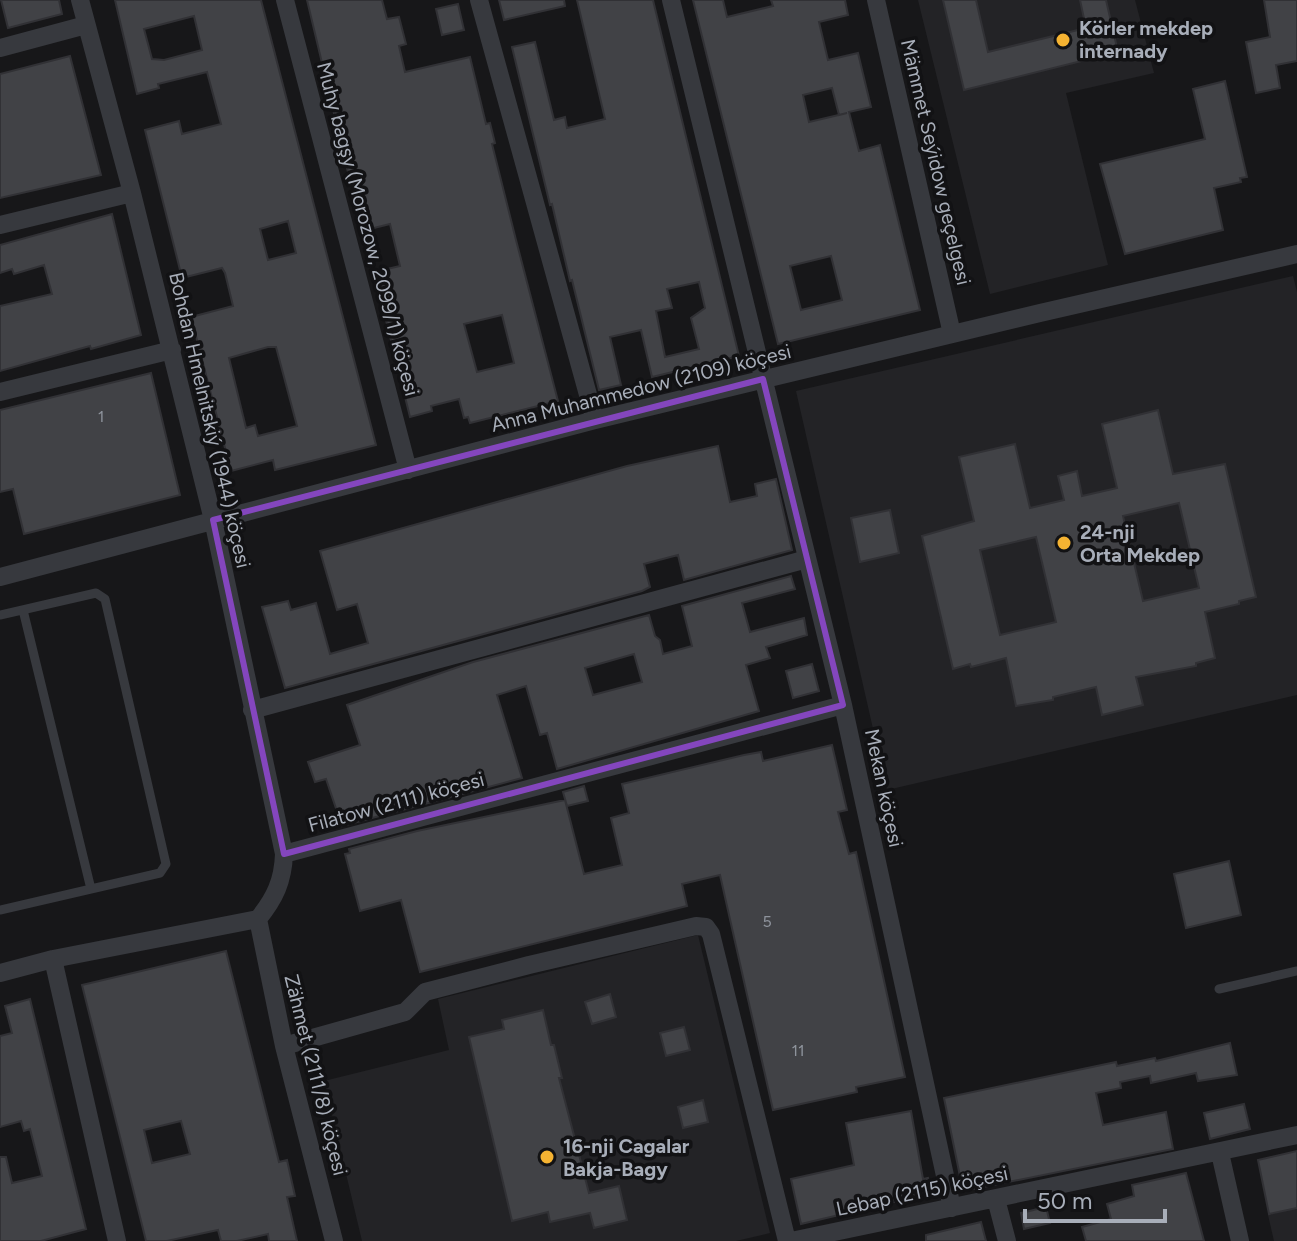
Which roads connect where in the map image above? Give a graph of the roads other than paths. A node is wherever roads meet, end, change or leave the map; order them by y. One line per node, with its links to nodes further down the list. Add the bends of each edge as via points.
1 (80, 0): 6 (street, Bohdan Hmelnitskiý (1944) köçesi)
2 (285, 0): 16 (street, Muhy bagşy (Morozow, 2099/1) köçesi)
3 (479, 0): 15 (street)
4 (671, 0): 13 (street, Mekan köçesi)
5 (876, 0): 11 (street, Mämmet Seýidow geçelgesi)
6 (86, 25): 7 (street); 8 (street, Bohdan Hmelnitskiý (1944) köçesi)
7 (0, 48)
8 (132, 193): 9 (street); 12 (street, Bohdan Hmelnitskiý (1944) köçesi)
9 (0, 225)
10 (1297, 254): 11 (street, Anna Muhammedow (2109) köçesi)
11 (952, 334): 13 (street, Anna Muhammedow (2109) köçesi)
12 (172, 350): 14 (street); 17 (street, Bohdan Hmelnitskiý (1944) köçesi)
13 (763, 379): 15 (street, Anna Muhammedow (2109) köçesi); 18 (street, Mekan köçesi)
14 (0, 392)
15 (595, 420): 16 (street, Anna Muhammedow (2109) köçesi)
16 (408, 470): 17 (street, Anna Muhammedow (2109) köçesi)
17 (213, 520): 19 (street, Anna Muhammedow (2109) köçesi); 23 (street, Bohdan Hmelnitskiý (1944) köçesi)
18 (807, 559): 22 (street, Mekan köçesi); 23 (street)
19 (0, 577)
20 (23, 610): 21 (lane); 25 (lane); 25 (lane, via 96,593 105,599 166,864 160,873)
21 (0, 615)
22 (843, 705): 24 (street, Filatow (2111) köçesi); 36 (street, Mekan köçesi)
23 (252, 710): 24 (street, Bohdan Hmelnitskiý (1944) köçesi)
24 (284, 854): 27 (street, via 274,900)
25 (91, 889): 26 (lane)
26 (0, 910)
27 (258, 919): 28 (street); 32 (street, Zähmet (2111/8) köçesi)
28 (53, 959): 30 (street); 37 (street)
29 (1297, 971): 31 (lane)
30 (0, 973)
31 (1219, 989)
32 (284, 1046): 38 (street, Zähmet (2111/8) köçesi); 39 (street, via 405,1012 425,992 706,927)
33 (1297, 1135): 34 (street, Lebap (2115) köçesi)
34 (1220, 1153): 35 (street, Lebap (2115) köçesi); 41 (street)
35 (996, 1199): 36 (street, Lebap (2115) köçesi); 40 (street)
36 (952, 1208): 39 (street, Lebap (2115) köçesi)
37 (117, 1241)
38 (334, 1241)
39 (789, 1241)
40 (1007, 1241)
41 (1240, 1241)

